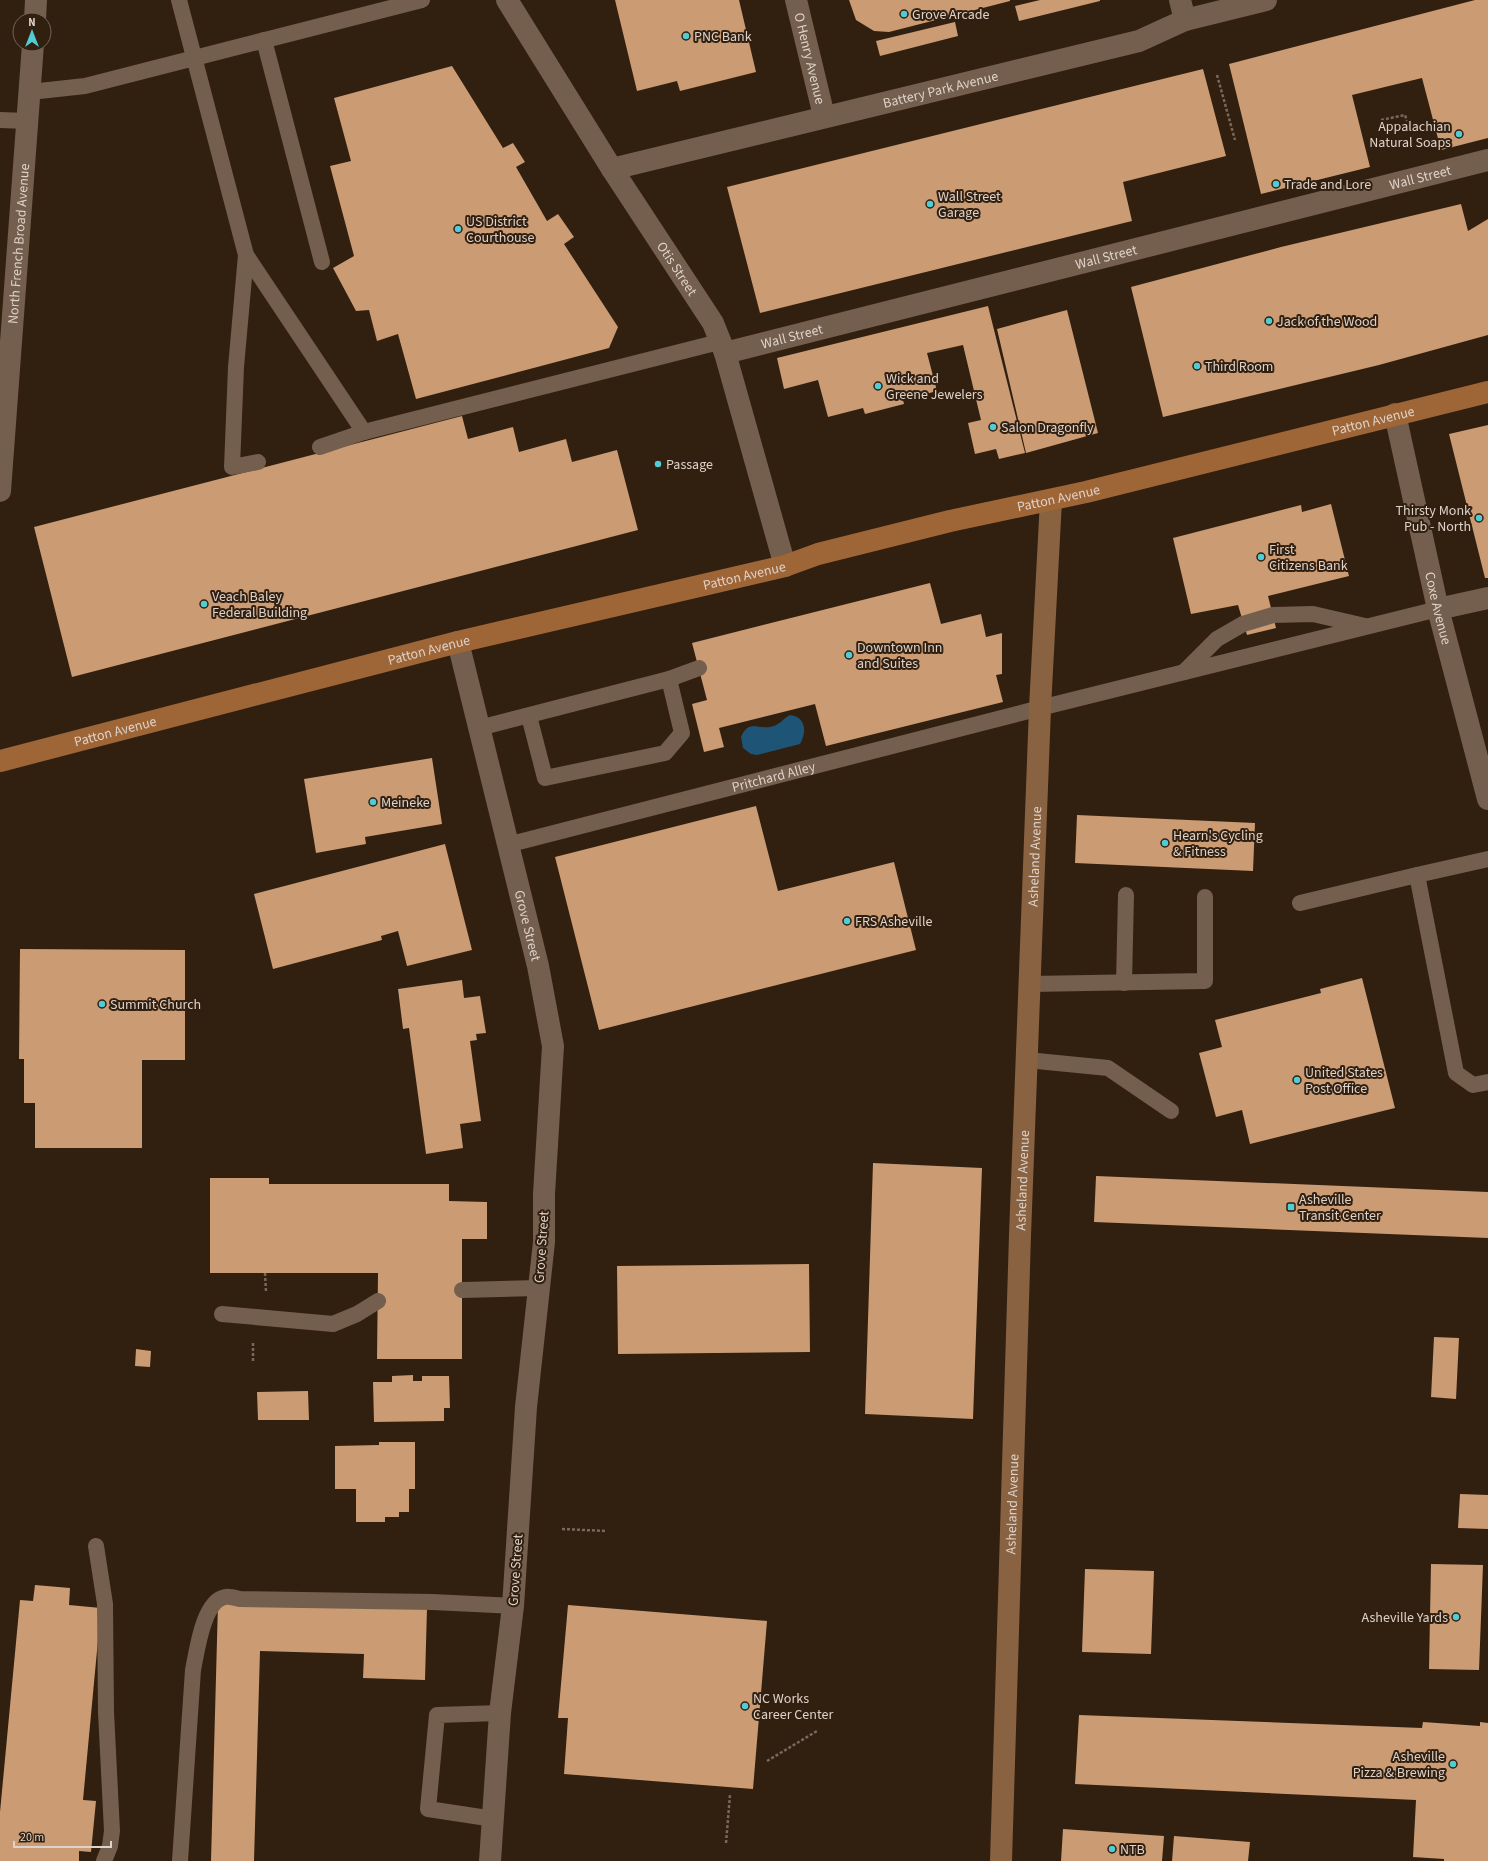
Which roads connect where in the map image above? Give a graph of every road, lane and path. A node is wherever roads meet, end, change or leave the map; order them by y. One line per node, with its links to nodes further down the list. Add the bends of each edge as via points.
1 (36, 0): 8 (street)
2 (179, 0): 11 (lane)
3 (422, 0): 9 (lane)
4 (507, 0): 21 (street, Otis Street)
5 (796, 0): 14 (street, O Henry Avenue)
6 (1266, 0): 7 (street, Battery Park Avenue)
7 (1183, 10): 14 (street, Battery Park Avenue, via 1139,41)
8 (35, 12)
9 (264, 40): 11 (lane); 23 (lane)
10 (32, 52): 13 (street, North French Broad Avenue)
11 (194, 58): 13 (lane, via 85,86); 22 (lane)
12 (1217, 75): 19 (path)
13 (30, 92): 17 (street, North French Broad Avenue)
14 (824, 116): 21 (street, Battery Park Avenue)
15 (0, 120): 17 (lane)
16 (1381, 120): 18 (path, via 1406,115)
17 (27, 121): 28 (street, North French Broad Avenue)
18 (1407, 122)
19 (1235, 140)
20 (1488, 160): 24 (street, Wall Street)
21 (612, 169): 24 (street, Otis Street, via 713,323)
22 (246, 255): 27 (lane); 30 (lane, via 236,367 232,467)
23 (322, 262)
24 (722, 347): 27 (lane); 33 (street, Otis Street)
25 (1488, 392): 26 (main road, Patton Avenue)
26 (1395, 414): 32 (main road, Patton Avenue); 35 (street, Coxe Avenue)
27 (364, 432): 29 (lane)
28 (2, 436): 31 (street, North French Broad Avenue)
29 (320, 447)
30 (258, 462)
31 (0, 491)
32 (1051, 500): 33 (main road, Patton Avenue, via 950,521 818,554); 41 (main road, Asheland Avenue)
33 (784, 566): 37 (main road, Patton Avenue)
34 (1488, 598): 35 (street)
35 (1438, 609): 36 (lane, Pritchard Alley); 45 (street, Coxe Avenue)
36 (1369, 626): 39 (lane, Pritchard Alley); 39 (lane, via 1313,614 1273,615 1243,624 1217,639)
37 (458, 642): 43 (street, Grove Street); 44 (main road, Patton Avenue)
38 (699, 668): 40 (lane)
39 (1183, 673): 41 (lane, Pritchard Alley)
40 (669, 679): 42 (lane); 42 (lane, via 682,733 665,753 545,778)
41 (1040, 708): 47 (lane, Pritchard Alley); 54 (main road, Asheland Avenue)
42 (529, 716): 43 (lane)
43 (479, 728): 47 (street, Grove Street)
44 (0, 761)
45 (1486, 778): 46 (street, Coxe Avenue)
46 (1488, 799)
47 (507, 845): 58 (street, Grove Street, via 538,966 553,1046 544,1194 544,1242)
48 (1488, 859): 49 (lane)
49 (1417, 875): 52 (lane); 56 (lane, via 1456,1073 1473,1085)
50 (1126, 895): 53 (lane)
51 (1205, 897): 53 (lane, via 1205,981)
52 (1300, 903)
53 (1124, 983): 54 (lane)
54 (1030, 984): 55 (main road, Asheland Avenue)
55 (1027, 1060): 57 (lane, via 1108,1068); 75 (main road, Asheland Avenue)
56 (1488, 1082)
57 (1171, 1111)
58 (538, 1288): 59 (lane); 65 (street, Grove Street, via 526,1407)
59 (462, 1290)
60 (378, 1301): 61 (lane, via 357,1314 333,1324)
61 (222, 1314)
62 (562, 1529): 63 (path)
63 (606, 1531)
64 (96, 1546): 72 (lane, via 105,1604 106,1712 112,1831)
65 (513, 1606): 66 (street, Grove Street); 73 (lane, via 225,1597 216,1601 209,1608 193,1670)
66 (500, 1713): 70 (street, Grove Street); 70 (lane, via 437,1715 428,1809)
67 (817, 1731): 68 (path)
68 (767, 1761)
69 (730, 1795): 71 (path)
70 (494, 1819): 74 (street, Grove Street)
71 (726, 1843)
72 (104, 1861)
73 (180, 1861)
74 (490, 1861)
75 (1001, 1861)

